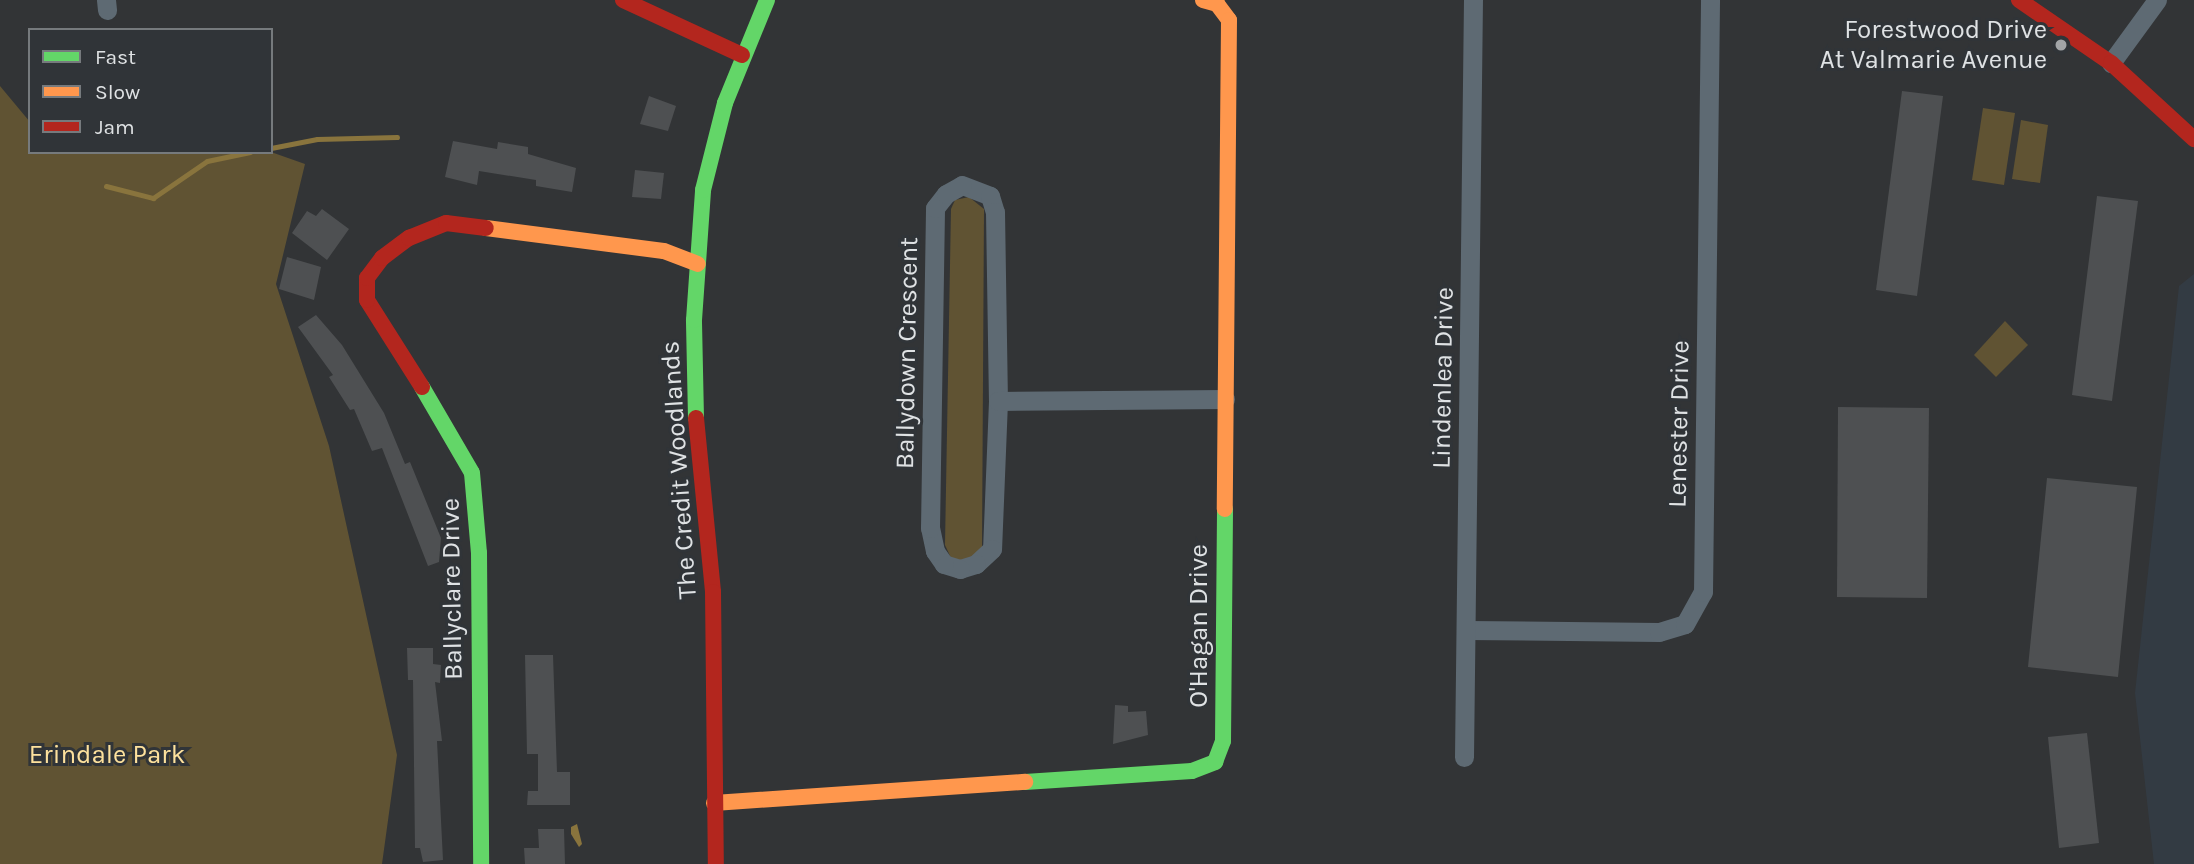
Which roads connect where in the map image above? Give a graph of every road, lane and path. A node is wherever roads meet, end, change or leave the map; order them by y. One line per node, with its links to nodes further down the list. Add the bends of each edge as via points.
1 (623, 0): 8 (street)
2 (767, 0): 8 (street, The Credit Woodlands)
3 (1203, 0): 12 (street, O'Hagan Drive, via 1217,4 1229,20)
4 (1474, 0): 14 (street, Lindenlea Drive)
5 (1710, 0): 14 (street, Lenester Drive, via 1703,592 1685,624 1658,632)
6 (2019, 0): 9 (street)
7 (2157, 0): 9 (street)
8 (742, 55): 11 (street, The Credit Woodlands, via 703,190)
9 (2111, 63): 10 (street)
10 (2194, 139)
11 (698, 264): 16 (street, The Credit Woodlands, via 692,368 713,592); 17 (street, Ballyclare Drive, via 664,251 446,223 409,238 382,258 367,278 368,300 461,447 472,473 479,553)
12 (1225, 399): 13 (street); 16 (street, O'Hagan Drive, via 1223,741 1215,762 1192,771)
13 (998, 401): 13 (street, Ballydown Crescent, via 995,212 990,196 962,185 946,194 935,208 930,528 935,551 944,564 960,569 976,564 992,549)
14 (1466, 631): 15 (street, Lindenlea Drive)
15 (1464, 757)
16 (714, 803): 18 (street, The Credit Woodlands)
17 (481, 864)
18 (716, 864)

